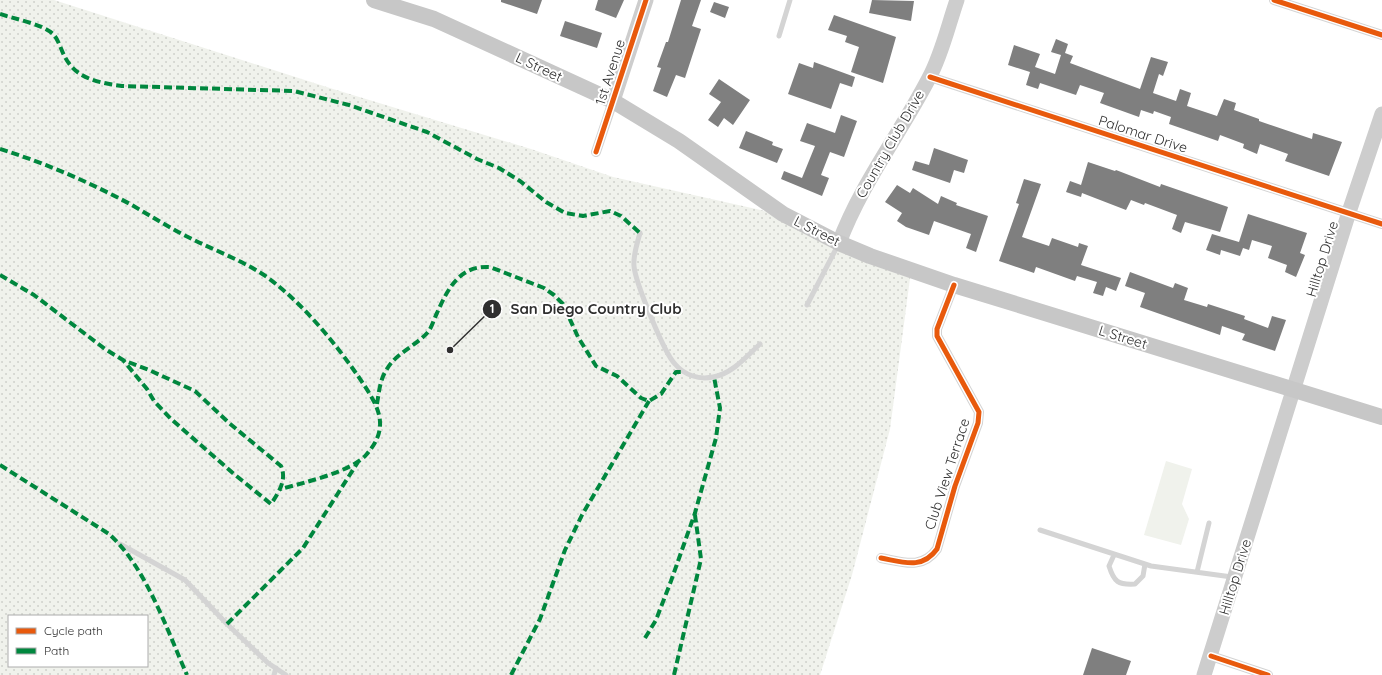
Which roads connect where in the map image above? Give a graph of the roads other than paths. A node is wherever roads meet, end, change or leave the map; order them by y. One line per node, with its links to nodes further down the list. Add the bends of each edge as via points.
1 (374, 0): 9 (main road, L Street, via 434,19)
2 (646, 0): 9 (main road, 1st Avenue)
3 (790, 0): 7 (lane)
4 (957, 0): 8 (main road, Country Club Drive)
5 (1274, 0): 6 (street)
6 (1382, 35)
7 (779, 36)
8 (930, 77): 12 (street, Palomar Drive); 15 (main road, Country Club Drive, via 863,189)
9 (613, 101): 11 (street, 1st Avenue); 15 (main road, L Street, via 679,141 783,214)
10 (1382, 114): 12 (main road, Hilltop Drive)
11 (596, 152)
12 (1349, 212): 13 (street, Palomar Drive); 19 (main road, Hilltop Drive)
13 (1382, 224)
14 (640, 233): 18 (lane, via 634,266 651,317 674,363 684,372 698,378 714,377 729,372)
15 (839, 243): 16 (main road, L Street); 17 (lane)
16 (954, 285): 19 (main road, L Street); 25 (street, Club View Terrace, via 937,329 937,336 979,412 978,423 937,549 930,558 915,564)
17 (807, 305)
18 (760, 344)
19 (1293, 390): 20 (main road, L Street); 28 (main road, Hilltop Drive)
20 (1382, 417)
21 (1209, 523): 27 (lane)
22 (1040, 530): 24 (lane)
23 (120, 544): 30 (lane, via 185,580 268,664)
24 (1114, 555): 26 (lane); 26 (lane, via 1109,566 1113,578 1122,585 1135,584 1143,576)
25 (881, 558)
26 (1145, 564): 27 (lane)
27 (1197, 572): 28 (lane)
28 (1235, 578): 29 (main road, Hilltop Drive)
29 (1211, 656): 33 (main road, Hilltop Drive); 34 (street)
30 (276, 668): 31 (lane); 32 (lane)
31 (274, 675)
32 (286, 675)
33 (1204, 675)
34 (1268, 675)

